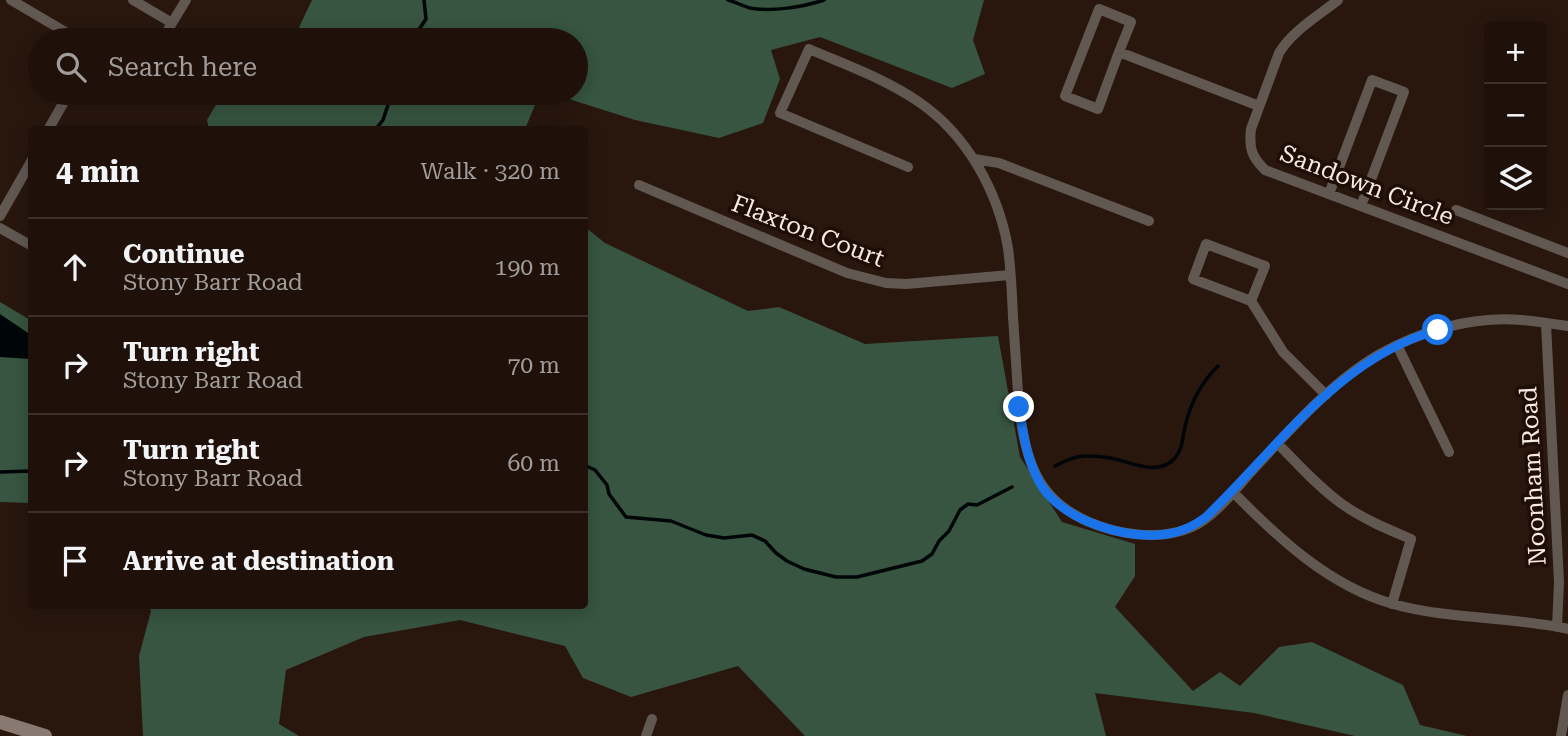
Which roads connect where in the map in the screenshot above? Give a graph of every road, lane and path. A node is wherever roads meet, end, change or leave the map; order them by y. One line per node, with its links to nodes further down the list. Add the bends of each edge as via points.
1 (11, 0): 6 (street)
2 (133, 0): 5 (street)
3 (186, 0): 5 (street)
4 (1335, 1): 10 (street, Sandown Circle, via 1284,44)
5 (172, 23): 7 (street)
6 (59, 28)
7 (169, 28)
8 (1119, 52): 8 (street, via 1131,22 1099,9 1065,96 1098,108); 10 (street)
9 (62, 105): 11 (street)
10 (1259, 106): 16 (street, Sandown Circle, via 1250,141 1256,160 1265,170)
11 (50, 126)
12 (974, 159): 14 (street, via 942,120 919,102 809,49 780,113); 20 (street, via 999,163); 24 (street, via 997,206)
13 (28, 167): 19 (street)
14 (908, 167)
15 (639, 185): 24 (street, Flaxton Court, via 868,280 906,284)
16 (1329, 194): 17 (street, Sandown Circle); 17 (street, via 1372,79 1404,92)
17 (1361, 206): 25 (street, Sandown Circle)
18 (1456, 210): 23 (street)
19 (0, 216)
20 (1149, 221)
21 (0, 228): 22 (street)
22 (28, 244)
23 (1568, 253)
24 (1010, 275): 33 (street, via 1022,432 1034,470 1054,501 1093,523 1149,535 1194,526)
25 (1568, 284)
26 (1251, 301): 26 (street, via 1193,279 1206,244 1265,266); 30 (street, via 1283,352)
27 (1545, 324): 28 (street); 29 (street, via 1520,320 1465,324); 35 (street, Noonham Road)
28 (1568, 328)
29 (1397, 345): 30 (street, via 1356,369); 32 (street)
30 (1326, 395): 31 (street)
31 (1278, 444): 33 (street); 34 (street, via 1341,503 1411,540)
32 (1449, 452)
33 (1233, 492): 34 (street, via 1264,524 1325,572)
34 (1392, 604): 35 (street)
35 (1563, 628)
36 (1568, 695): 41 (street)
37 (652, 719): 40 (street)
38 (0, 722): 39 (street)
39 (45, 736)
40 (646, 736)
41 (1561, 736)

